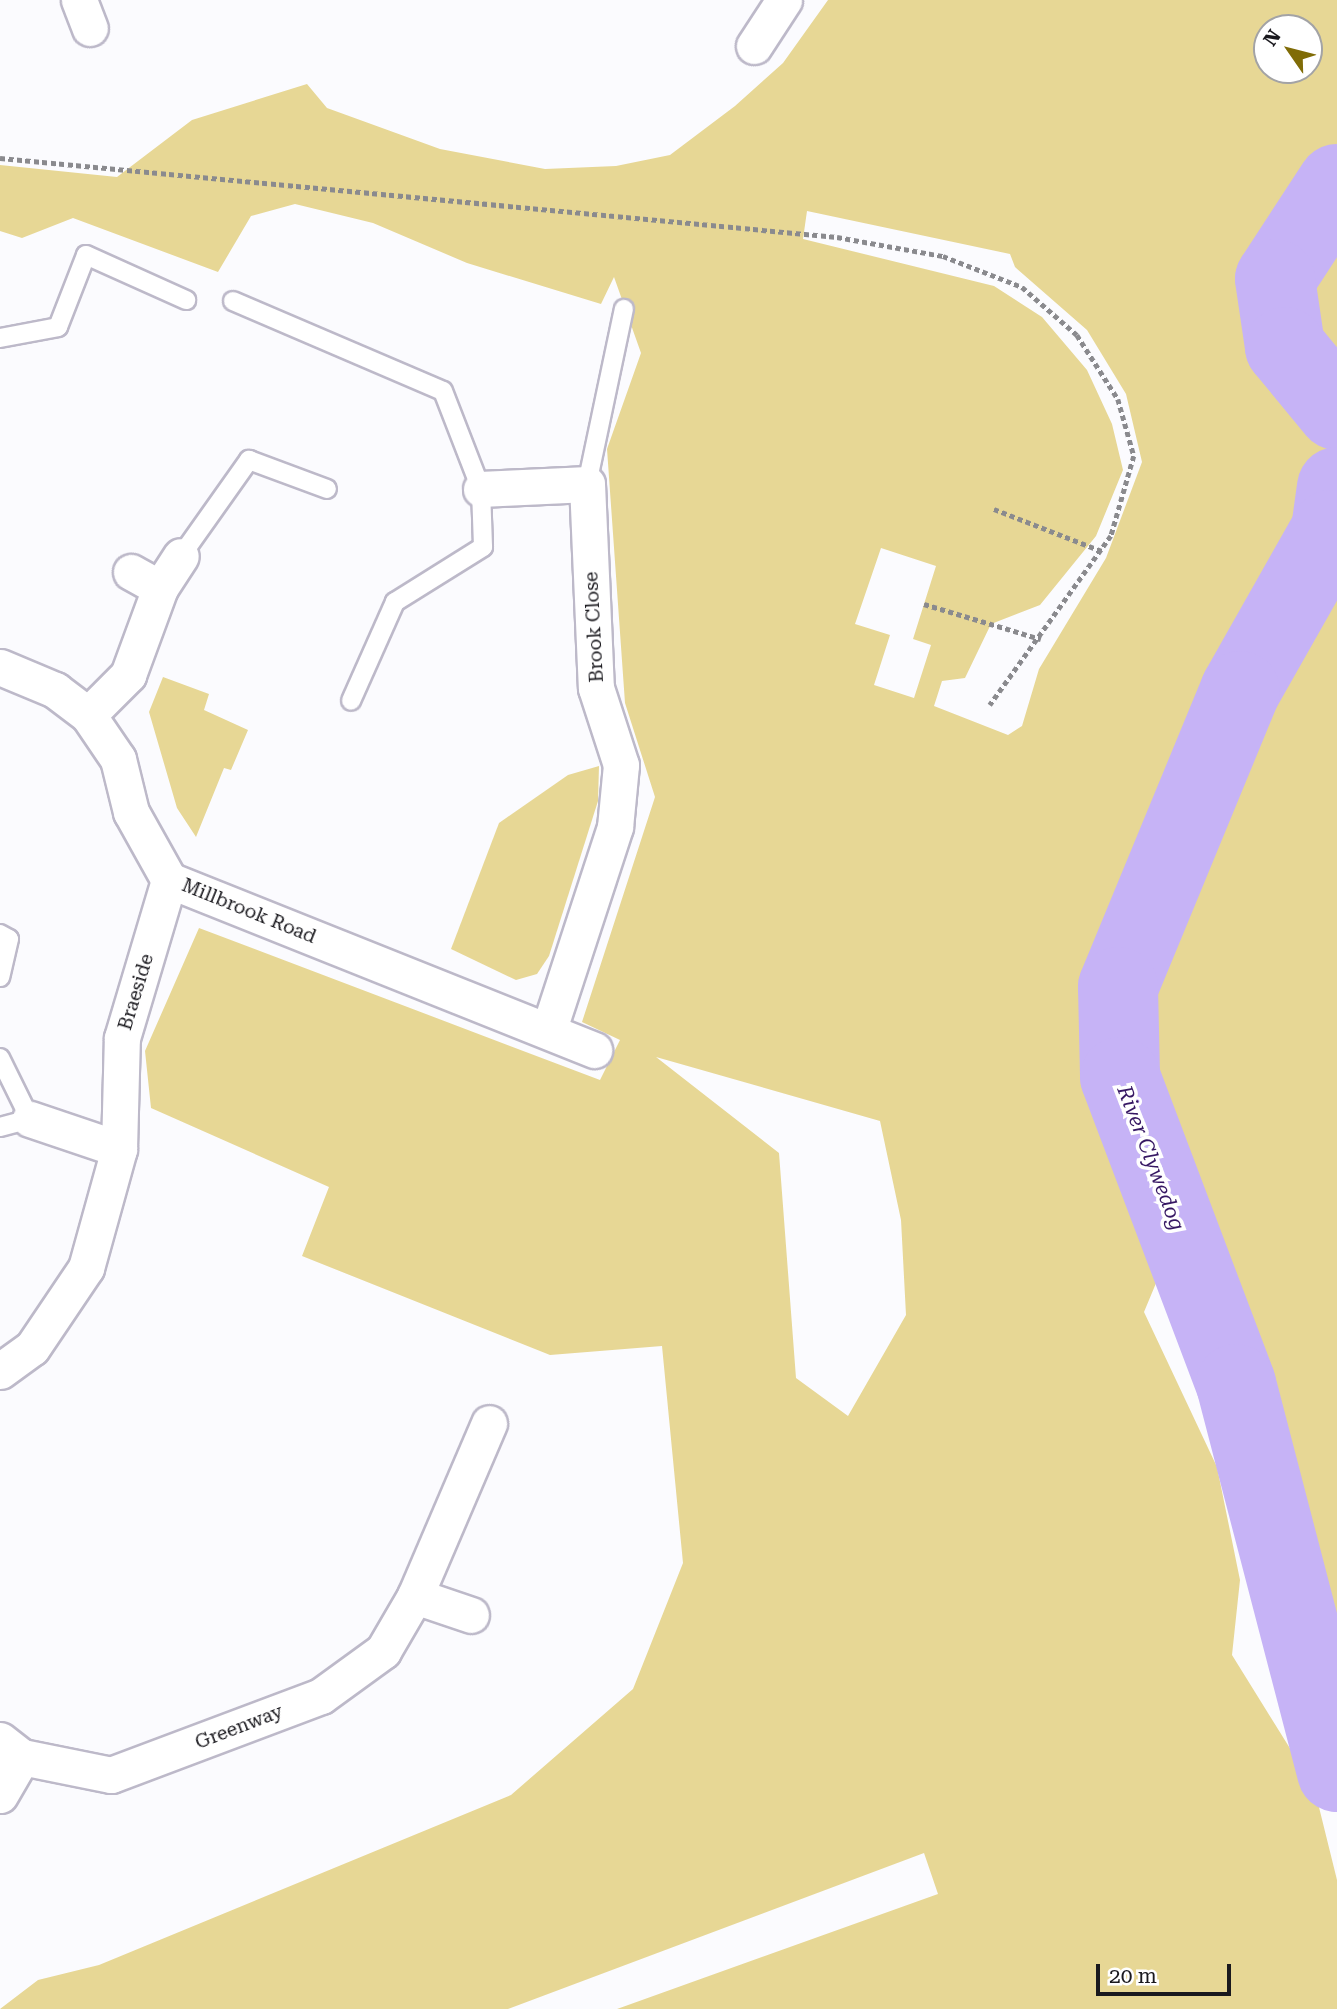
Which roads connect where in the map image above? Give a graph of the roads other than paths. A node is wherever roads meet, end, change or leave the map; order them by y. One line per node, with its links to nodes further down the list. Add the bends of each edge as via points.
1 (784, 0): 2 (street)
2 (754, 46)
3 (186, 300): 6 (lane, via 86,255 58,327)
4 (233, 301): 9 (lane, via 443,391)
5 (624, 309): 7 (lane)
6 (0, 338)
7 (587, 484): 9 (street); 17 (street, Brook Close, via 596,688 621,765 615,827)
8 (327, 489): 10 (lane, via 249,460)
9 (481, 489): 12 (lane, via 482,547 395,602)
10 (181, 556): 13 (street, via 145,580 128,675)
11 (0, 667): 13 (street, Millbrook Road, via 55,690)
12 (351, 701)
13 (88, 715): 14 (street, Millbrook Road, via 118,759 131,812)
14 (169, 880): 17 (street, Millbrook Road); 21 (street, Braeside, via 122,1038)
15 (0, 934): 16 (lane, via 9,939)
16 (0, 977)
17 (549, 1030): 18 (street, Millbrook Road)
18 (594, 1050)
19 (0, 1058): 20 (lane)
20 (15, 1123): 21 (street)
21 (119, 1149): 22 (street, Braeside, via 86,1268 32,1348)
22 (0, 1371)
23 (489, 1423): 24 (street, Greenway)
24 (415, 1596): 25 (street); 26 (street, Greenway, via 383,1651 321,1696 111,1775)
25 (471, 1615)
26 (11, 1748): 27 (street)
27 (0, 1795)

